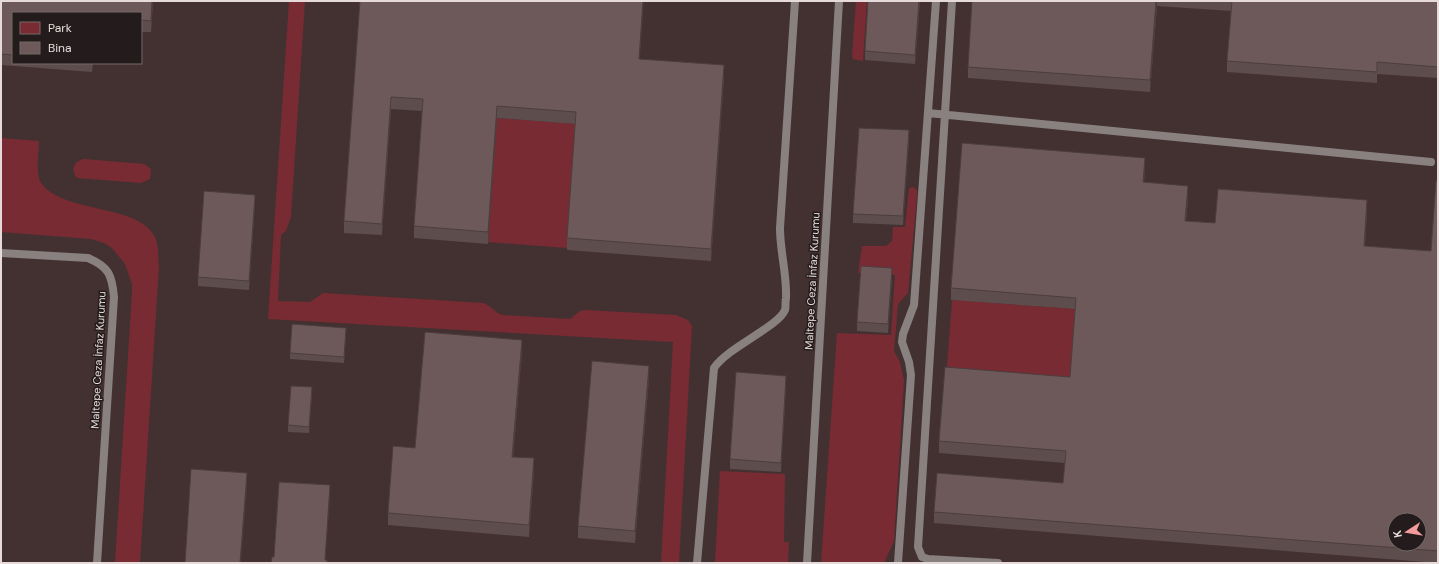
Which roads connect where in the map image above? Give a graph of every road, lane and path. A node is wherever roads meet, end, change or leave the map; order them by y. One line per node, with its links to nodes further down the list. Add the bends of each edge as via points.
1 (795, 1): 10 (lane, via 780,228 786,286 785,310 780,317 720,360 714,368)
2 (839, 1): 11 (lane, Maltepe Ceza İnfaz Kurumu)
3 (936, 1): 5 (lane)
4 (952, 1): 6 (lane)
5 (928, 113): 6 (lane); 12 (lane, via 914,305 902,342 911,375)
6 (944, 114): 7 (lane); 13 (lane, via 918,547 922,557 928,559)
7 (1431, 162)
8 (1, 253): 9 (lane, Maltepe Ceza İnfaz Kurumu, via 88,258 108,271 113,283)
9 (96, 563)
10 (697, 563)
11 (806, 563)
12 (898, 563)
13 (998, 563)

